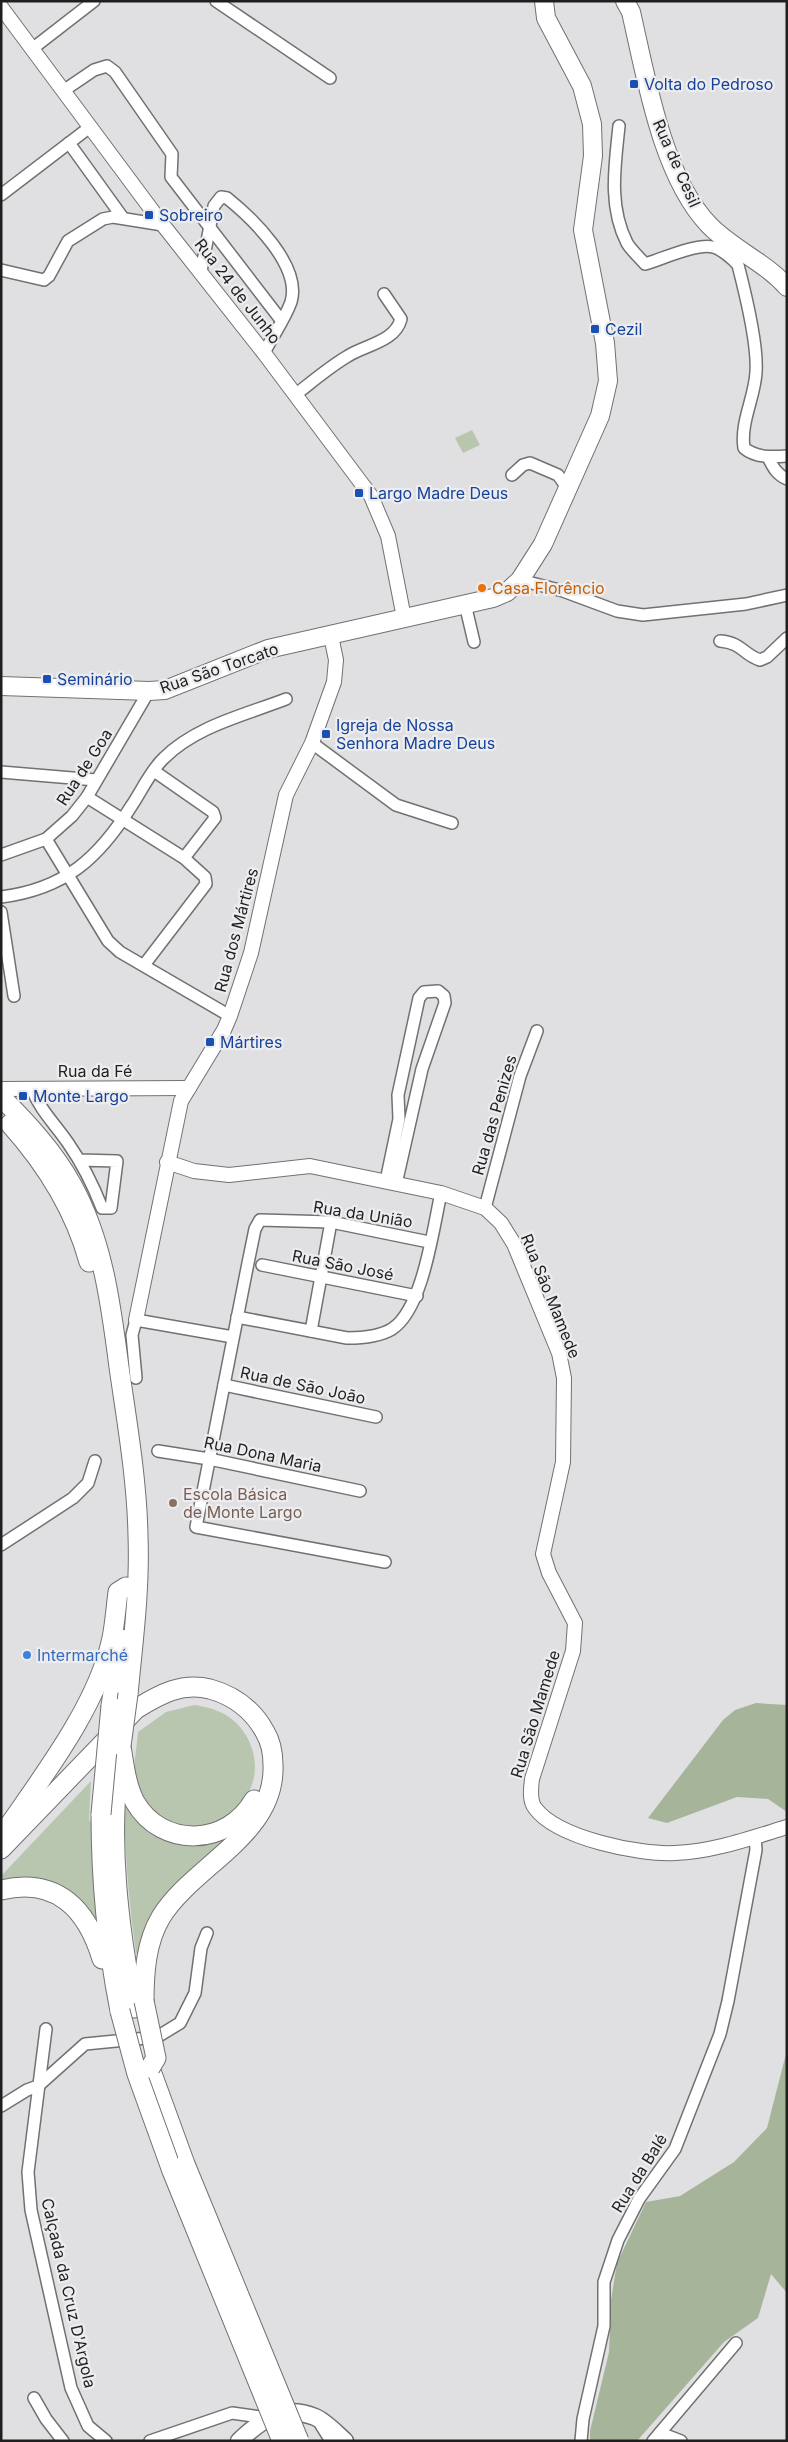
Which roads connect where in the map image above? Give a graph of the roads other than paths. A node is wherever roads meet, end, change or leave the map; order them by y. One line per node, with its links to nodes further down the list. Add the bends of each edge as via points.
1 (94, 1): 8 (street)
2 (216, 1): 9 (street)
3 (544, 1): 7 (main road, Rua São Torcato)
4 (556, 1): 7 (main road, via 551,13)
5 (625, 1): 18 (main road, Rua de Cesil, via 631,12 662,137 683,185 696,210)
6 (1, 7): 8 (street, Rua 24 de Junho)
7 (551, 28): 30 (main road, Rua São Torcato, via 582,86 592,124 593,156 583,230 608,372 600,416)
8 (32, 49): 10 (street, Rua 24 de Junho)
9 (330, 78)
10 (63, 91): 12 (street, Rua 24 de Junho); 17 (street, via 100,67 107,66 115,72 172,154 171,177)
11 (619, 126): 18 (street, via 613,183 619,223 628,244 645,264 702,246 714,247)
12 (90, 127): 13 (street); 16 (street, Rua 24 de Junho)
13 (69, 143): 14 (street); 15 (street)
14 (1, 195)
15 (123, 218): 16 (street); 19 (street, via 103,219 68,242 44,280)
16 (162, 225): 20 (street, Rua 24 de Junho)
17 (210, 227): 20 (street); 23 (street); 23 (street, via 214,206 221,197 227,198 256,224 281,257 291,277 291,302)
18 (743, 260): 21 (main road, Rua de Cesil, via 779,278); 27 (street, via 756,370 742,436 744,448)
19 (1, 270)
20 (201, 272): 24 (street, Rua 24 de Junho)
21 (787, 287)
22 (384, 294): 25 (street, via 401,319 399,327 375,344 349,355)
23 (281, 320): 24 (street)
24 (264, 353): 25 (street, Rua 24 de Junho)
25 (295, 395): 34 (street, Rua 24 de Junho, via 378,509 388,536)
26 (787, 456): 27 (street)
27 (768, 457): 29 (street, via 779,476)
28 (512, 475): 30 (street, via 530,463 558,475)
29 (787, 479)
30 (568, 488): 31 (main road, Rua São Torcato, via 543,544)
31 (520, 580): 32 (street, via 628,614 661,614 746,604); 33 (main road, Rua São Torcato, via 501,595)
32 (787, 595)
33 (466, 604): 34 (main road, Rua São Torcato); 38 (street)
34 (404, 618): 35 (main road, Rua São Torcato)
35 (331, 636): 40 (main road, Rua São Torcato, via 268,649 172,688); 42 (street, Rua dos Mártires, via 336,660 334,682)
36 (787, 638): 37 (street, via 760,660 751,658 732,642)
37 (720, 641)
38 (474, 642)
39 (1, 686): 40 (main road, Rua São Torcato)
40 (149, 691): 45 (street, Rua de Goa)
41 (286, 699): 43 (street, via 192,736 165,756)
42 (312, 743): 48 (street, via 396,805); 57 (street, Rua dos Mártires, via 286,795 258,927)
43 (154, 771): 47 (street); 51 (street, via 213,812 215,818)
44 (1, 772): 45 (street)
45 (96, 780): 46 (street, Rua de Goa)
46 (87, 797): 47 (street); 49 (street, Rua de Goa, via 72,816)
47 (123, 820): 51 (street); 52 (street, via 100,850)
48 (452, 823)
49 (46, 838): 50 (street, Rua de Goa); 52 (street)
50 (1, 855)
51 (184, 858): 55 (street, via 202,873 206,884)
52 (69, 876): 53 (street, via 29,892); 55 (street, via 108,941)
53 (1, 897)
54 (1, 912): 56 (street)
55 (144, 965): 57 (street)
56 (14, 996)
57 (230, 1016): 59 (street, Rua dos Mártires)
58 (537, 1031): 68 (street, Rua das Penizes, via 520,1076)
59 (189, 1088): 61 (street, Rua da Fé); 65 (street, Rua dos Mártires, via 181,1101)
60 (1, 1089): 62 (street, Rua da Fé)
61 (32, 1089): 62 (street, Rua da Fé); 64 (street, via 39,1106)
62 (9, 1093): 88 (highway, bridge, via 24,1120 72,1185 90,1224 102,1262 112,1318 138,1536 138,1589 121,1746)
63 (1, 1114): 87 (highway, via 55,1185 76,1227 89,1265 116,1412 125,1482)
64 (79, 1160): 64 (street, via 102,1208 111,1208 117,1162)
65 (167, 1162): 66 (street, Rua São Mamede, via 194,1171 229,1174 310,1166); 75 (street, Rua dos Mártires)
66 (391, 1182): 66 (street, via 422,1069 445,1003 444,996 438,991 424,992 419,998 398,1095 399,1119); 67 (street, Rua São Mamede)
67 (441, 1193): 68 (street, Rua São Mamede); 70 (street)
68 (485, 1208): 90 (street, Rua São Mamede, via 501,1223 514,1244 559,1353 564,1378 563,1462 543,1554 575,1624 573,1650 532,1778 530,1794 534,1807 566,1829 601,1844 640,1852 701,1850)
69 (331, 1222): 70 (street, Rua da União); 72 (street); 74 (street, Rua da União, via 260,1220 255,1229)
70 (430, 1242): 73 (street)
71 (262, 1265): 72 (street, Rua São José)
72 (321, 1277): 73 (street, Rua São José); 76 (street)
73 (417, 1296): 76 (street, via 408,1315 392,1329 362,1338)
74 (236, 1317): 76 (street); 77 (street)
75 (136, 1320): 77 (street); 78 (street, Rua dos Mártires, via 132,1334)
76 (311, 1331)
77 (233, 1337): 79 (street)
78 (136, 1378)
79 (224, 1385): 80 (street, Rua de São João); 82 (street)
80 (376, 1417)
81 (158, 1451): 82 (street, Rua Dona Maria)
82 (209, 1459): 84 (street, Rua Dona Maria); 86 (street, via 196,1527)
83 (95, 1461): 85 (street, via 88,1483 73,1498)
84 (360, 1491)
85 (1, 1545)
86 (385, 1562)
87 (126, 1587): 91 (highway, via 118,1592 112,1638 95,1688 73,1728); 96 (highway, bridge, via 101,1814 104,1910 110,1961)
88 (121, 1781): 93 (highway, via 147,1819 166,1830 204,1836 223,1831 240,1819 258,1791 262,1775 258,1742 235,1712 219,1703 202,1699 181,1700 164,1706 142,1720); 96 (highway, via 114,1823 119,1911)
89 (787, 1827): 90 (street, Rua São Mamede)
90 (755, 1836): 113 (street, Rua da Balé, via 754,1859 720,2034 675,2149 635,2207 618,2240 604,2282 604,2326)
91 (1, 1837)
92 (1, 1849): 96 (highway, via 136,1709 160,1694 178,1688 201,1687 222,1692 257,1718 273,1755 270,1794 247,1830 176,1896 160,1918)
93 (1, 1865)
94 (1, 1890): 96 (highway, via 31,1887 50,1891 78,1910 96,1940 109,2000)
95 (207, 1933): 98 (street, via 201,1948 196,1993 180,2023 157,2037 85,2044)
96 (132, 2007): 109 (highway, bridge, via 136,2074); 110 (highway, bridge, via 156,2058 150,2068 185,2164)
97 (46, 2029): 98 (street, Calçada da Cruz D'Argola)
98 (38, 2086): 99 (street); 106 (street, Calçada da Cruz D'Argola, via 28,2172 31,2210 71,2388 88,2426)
99 (1, 2106)
100 (736, 2343): 104 (street)
101 (34, 2398): 105 (street)
102 (316, 2417): 103 (main road, via 298,2413); 111 (street); 112 (main road)
103 (267, 2418): 107 (street, via 232,2413); 108 (main road, via 259,2421)
104 (656, 2437): 114 (street)
105 (63, 2441)
106 (106, 2441)
107 (150, 2441)
108 (238, 2441)
109 (282, 2441)
110 (299, 2441)
111 (330, 2441)
112 (345, 2441)
113 (581, 2441)
114 (680, 2441)

